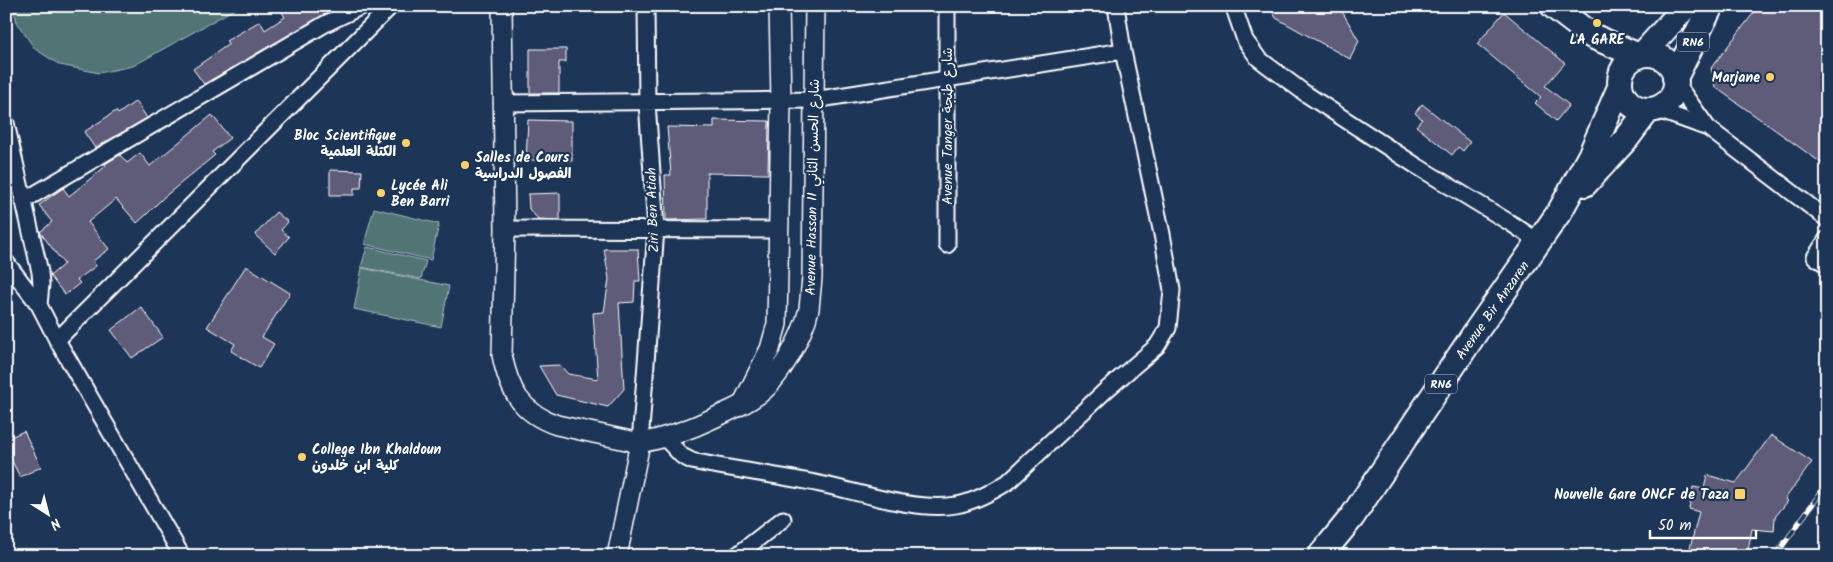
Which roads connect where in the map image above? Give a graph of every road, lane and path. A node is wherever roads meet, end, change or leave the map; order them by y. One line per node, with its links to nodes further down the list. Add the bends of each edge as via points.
1 (362, 6): 27 (street, via 325,24)
2 (392, 6): 39 (street)
3 (502, 6): 22 (street)
4 (646, 6): 21 (street, Ziri Ben Atiah)
5 (779, 6): 20 (street)
6 (815, 6): 19 (street, Avenue Hassan II شارع الحسن الثاني)
7 (947, 6): 16 (street, Avenue Tanger شارع طنجة)
8 (1116, 6): 14 (street)
9 (1235, 6): 34 (street, via 1246,40 1262,62 1415,165)
10 (1553, 6): 13 (main road)
11 (1686, 6): 15 (main road, RN6)
12 (1711, 6): 17 (main road, RN6)
13 (1592, 36): 15 (main road); 18 (main road)
14 (1123, 51): 16 (street); 41 (street, via 1172,290 1168,328 1156,346 1008,482 992,492 956,505 927,506 692,461)
15 (1640, 55): 17 (main road, RN6, via 1651,54 1667,62); 18 (main road, RN6, via 1625,66)
16 (946, 79): 19 (street); 35 (street, Avenue Tanger شارع طنجة)
17 (1675, 81): 23 (main road, RN6, via 1665,104); 25 (street)
18 (1620, 84): 23 (main road, via 1627,101 1633,106); 28 (main road, Avenue Bir Anzaren / RN6, via 1590,156)
19 (814, 100): 20 (street); 40 (street, Avenue Hassan II شارع الحسن الثاني, via 812,278 808,310 795,345 780,370 758,395)
20 (781, 101): 21 (street); 32 (street)
21 (647, 102): 22 (street); 31 (street, Ziri Ben Atiah)
22 (502, 103): 30 (street)
23 (1651, 109): 25 (street); 28 (main road, Avenue Bir Anzaren / RN6)
24 (6, 124): 26 (street)
25 (1708, 128): 29 (street)
26 (12, 174): 27 (street)
27 (23, 201): 38 (street, via 40,272)
28 (1560, 211): 34 (main road, Avenue Bir Anzaren / RN6)
29 (1827, 220)
30 (505, 229): 31 (street); 42 (street, via 502,355 506,375 519,399 544,421)
31 (656, 229): 32 (street); 42 (street, Ziri Ben Atiah)
32 (778, 230): 40 (street, via 777,324 770,348)
33 (1827, 239): 37 (street, via 1815,257)
34 (1539, 242): 47 (main road, Avenue Bir Anzaren / RN6, via 1368,495)
35 (947, 245)
36 (6, 262): 38 (street)
37 (1827, 265)
38 (39, 305): 39 (street)
39 (57, 340): 44 (street)
40 (743, 404): 41 (street, Avenue Hassan II شارع الحسن الثاني)
41 (664, 438): 42 (street, Avenue Hassan II شارع الحسن الثاني)
42 (640, 443): 45 (street)
43 (783, 519): 46 (street)
44 (182, 556)
45 (617, 556)
46 (736, 556)
47 (1320, 556)

